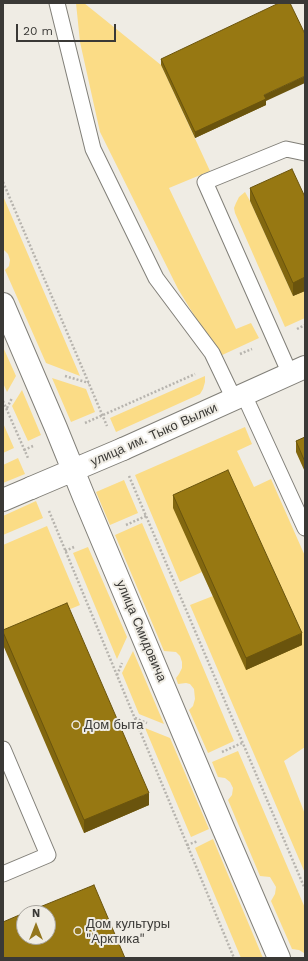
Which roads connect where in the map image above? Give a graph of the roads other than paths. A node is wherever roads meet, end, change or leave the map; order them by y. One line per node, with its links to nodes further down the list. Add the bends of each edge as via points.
1 (57, 3): 5 (lane, via 93,149 156,278 212,353)
2 (305, 153): 4 (lane, via 286,149 205,182 274,339)
3 (3, 304): 6 (street, улица Смидовича)
4 (297, 371): 5 (street, улица им. Тыко Вылки)
5 (239, 397): 6 (street, улица им. Тыко Вылки); 8 (lane)
6 (73, 470): 7 (street, улица им. Тыко Вылки); 11 (street, улица Смидовича)
7 (3, 500)
8 (305, 528)
9 (3, 749): 10 (lane, via 48,855)
10 (3, 874)
11 (279, 958)

